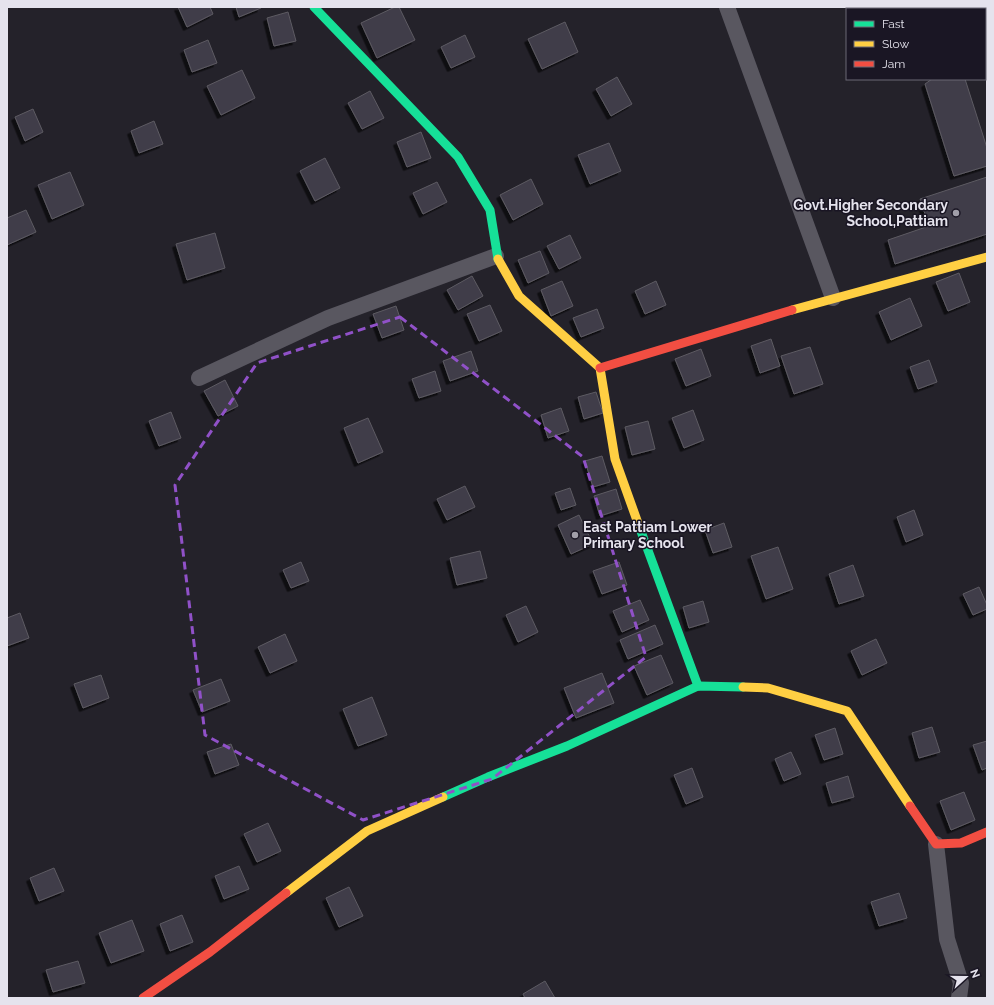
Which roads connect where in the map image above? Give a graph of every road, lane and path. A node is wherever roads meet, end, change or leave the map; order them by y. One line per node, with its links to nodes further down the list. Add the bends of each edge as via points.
1 (314, 7): 3 (street, via 458,157 490,210)
2 (727, 7): 5 (street)
3 (496, 256): 6 (street, via 519,296); 7 (street, via 328,318)
4 (987, 257): 5 (street)
5 (834, 298): 6 (street)
6 (600, 368): 8 (street, via 615,459)
7 (198, 378)
8 (698, 686): 10 (street, via 768,688 847,711); 11 (street, via 367,831 210,952)
9 (987, 832): 10 (street, via 961,843)
10 (936, 844): 12 (street, via 947,939 961,983)
11 (143, 998)
12 (959, 998)

